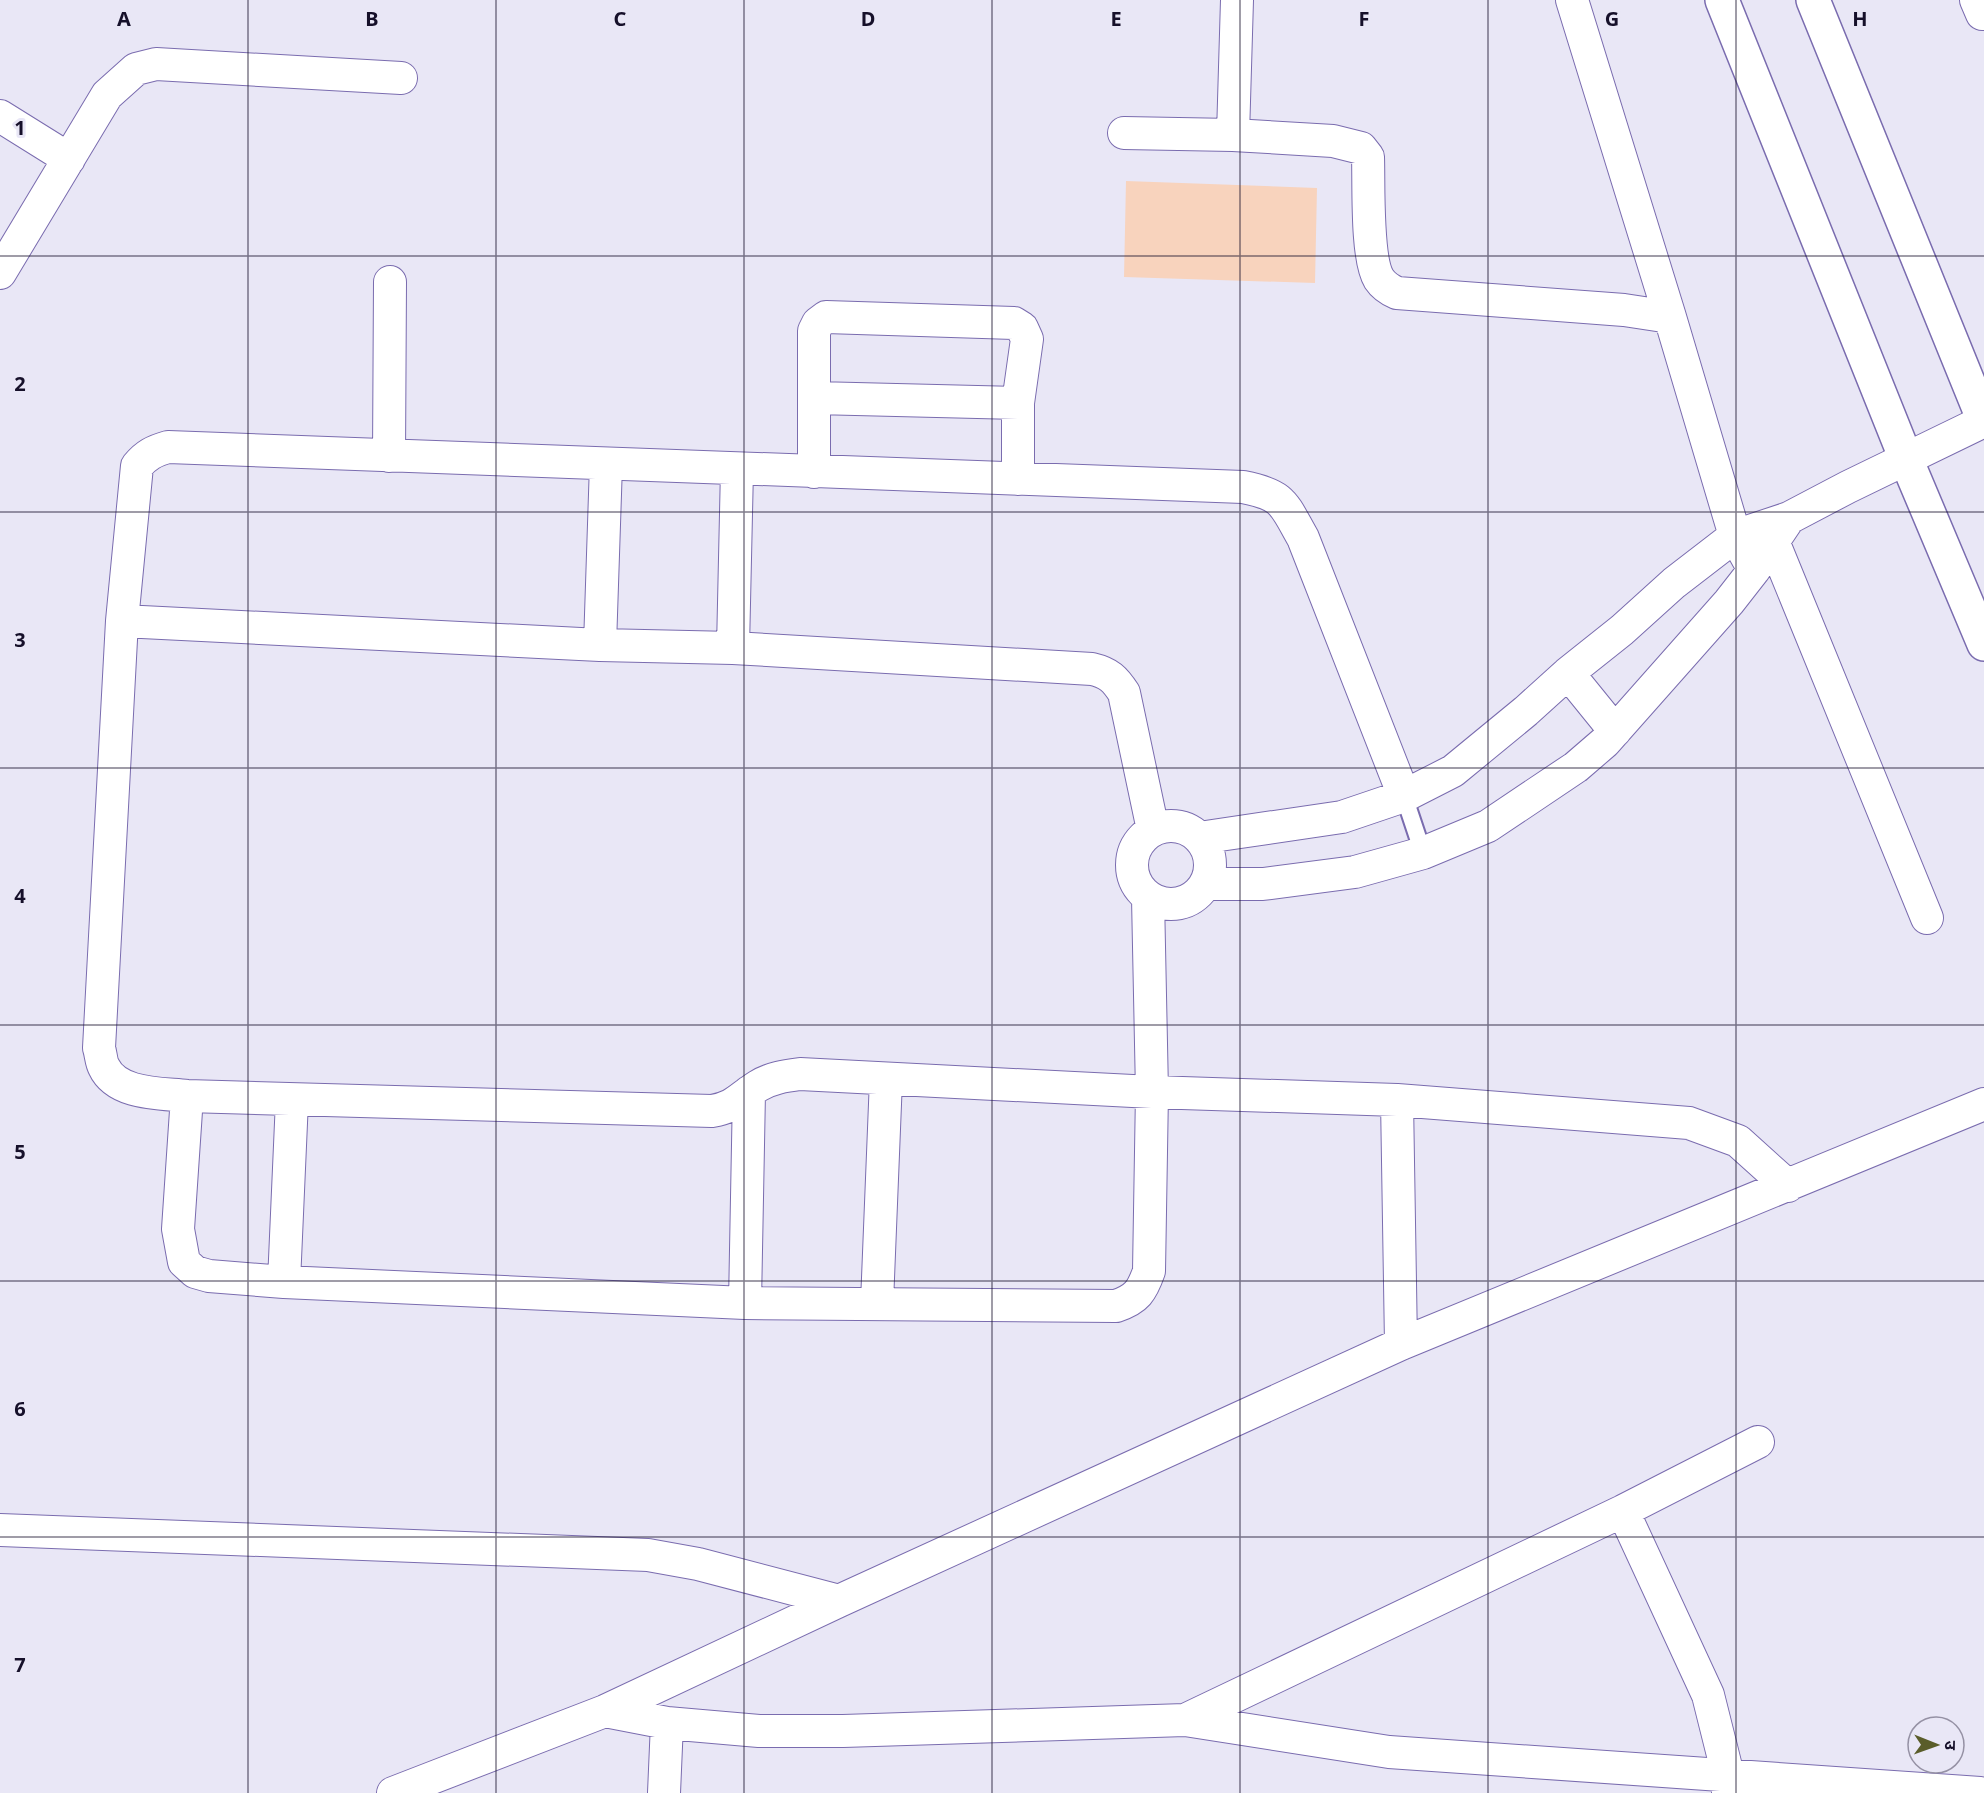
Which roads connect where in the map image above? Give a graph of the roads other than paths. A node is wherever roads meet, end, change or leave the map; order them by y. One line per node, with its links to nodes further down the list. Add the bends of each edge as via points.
1 (1237, 0): 8 (street)
2 (1572, 0): 12 (street)
3 (1722, 0): 17 (street)
4 (1813, 0): 15 (street)
5 (401, 78): 9 (street, via 156,64 136,69 107,95)
6 (0, 116): 9 (street)
7 (1124, 133): 8 (street)
8 (1233, 135): 12 (street, via 1333,141 1361,148 1368,157 1372,259 1379,279 1397,293)
9 (69, 159): 10 (street)
10 (0, 273)
11 (390, 282): 16 (street)
12 (1670, 317): 23 (street)
13 (815, 398): 14 (street); 14 (street, via 814,331 826,317 1014,323 1022,328 1027,339); 20 (street)
14 (1018, 403): 21 (street)
15 (1984, 421): 17 (street)
16 (389, 456): 18 (street); 25 (street, via 168,447 155,450 137,466)
17 (1905, 459): 22 (street); 26 (street)
18 (606, 464): 19 (street); 27 (street)
19 (738, 469): 20 (street); 28 (street)
20 (814, 472): 21 (street)
21 (1018, 479): 31 (street, via 1243,487 1271,494 1282,502 1303,538)
22 (1781, 530): 23 (street); 24 (street); 37 (street)
23 (1735, 536): 24 (street); 29 (street)
24 (1754, 570): 30 (street)
25 (122, 621): 27 (street); 41 (street, via 99,1048 103,1067 115,1082 134,1089)
26 (1984, 644)
27 (600, 645): 28 (street)
28 (733, 648): 32 (street, via 1106,672 1124,693)
29 (1568, 673): 30 (street); 31 (street, via 1453,771)
30 (1615, 732): 34 (street, via 1576,767 1488,826)
31 (1404, 796): 33 (street, via 1342,817); 34 (lane)
32 (1153, 830): 33 (street, via 1169,826 1186,828); 36 (street, via 1133,854 1132,871)
33 (1199, 838): 35 (street, via 1210,860)
34 (1424, 854): 35 (street, via 1355,872 1263,884)
35 (1206, 884): 36 (street, via 1180,904)
36 (1148, 898): 40 (street)
37 (1927, 918)
38 (886, 1079): 39 (street, via 800,1074 774,1078); 40 (street); 48 (street)
39 (749, 1092): 42 (street, via 728,1108 711,1111); 47 (street)
40 (1152, 1092): 43 (street); 48 (street, via 1149,1271 1143,1288 1130,1302 1116,1306)
41 (187, 1096): 42 (street); 46 (street, via 178,1229 184,1262 195,1272 209,1276)
42 (292, 1100): 46 (street)
43 (1397, 1100): 45 (street, via 1689,1124 1738,1141); 49 (street)
44 (1984, 1104): 45 (street)
45 (1788, 1186): 49 (street)
46 (284, 1281): 47 (street)
47 (745, 1303): 48 (street)
48 (877, 1303)
49 (1401, 1344): 53 (street)
50 (1758, 1442): 51 (street)
51 (1623, 1511): 55 (street); 57 (street, via 1708,1695)
52 (0, 1530): 53 (street, via 648,1555)
53 (839, 1601): 54 (street)
54 (605, 1711): 56 (street); 58 (street)
55 (1185, 1720): 56 (street, via 843,1731 759,1731); 57 (street, via 1389,1752)
56 (667, 1723): 59 (street)
57 (1728, 1784): 60 (street)
58 (393, 1793)
59 (664, 1793)
60 (1980, 1793)

